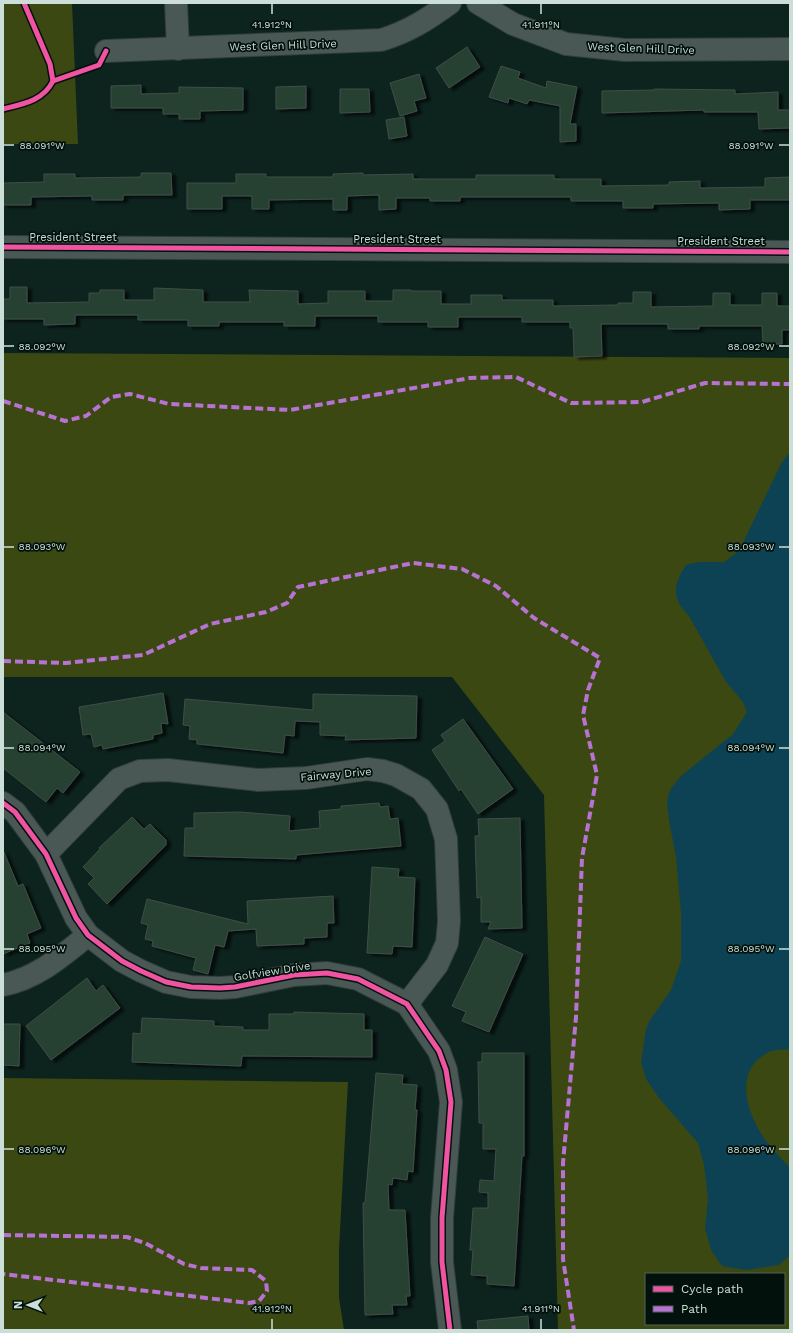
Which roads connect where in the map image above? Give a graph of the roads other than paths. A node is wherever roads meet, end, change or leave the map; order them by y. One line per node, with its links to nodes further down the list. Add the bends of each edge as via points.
1 (176, 3): 4 (street)
2 (450, 3): 4 (street, West Glen Hill Drive, via 421,24 382,40)
3 (478, 3): 5 (street, West Glen Hill Drive, via 513,24 566,44 625,50)
4 (178, 49): 6 (street, West Glen Hill Drive)
5 (790, 49)
6 (106, 51)
7 (3, 247): 8 (street, President Street)
8 (790, 252)
9 (3, 803): 10 (street, Golfview Drive, via 15,812)
10 (46, 854): 11 (street, Golfview Drive, via 76,918); 13 (street, Fairway Drive, via 119,780 140,771 168,770 258,780 306,778 367,770 396,775 421,788 437,809 446,839 449,921 446,943 437,965)
11 (88, 936): 12 (street, via 43,971 20,982); 13 (street, Golfview Drive, via 122,961 166,982 191,987 235,987 294,975 327,973 358,980)
12 (3, 985)
13 (407, 1004): 14 (street, Golfview Drive, via 439,1051 446,1070 451,1102 442,1218 442,1262)
14 (450, 1330)

